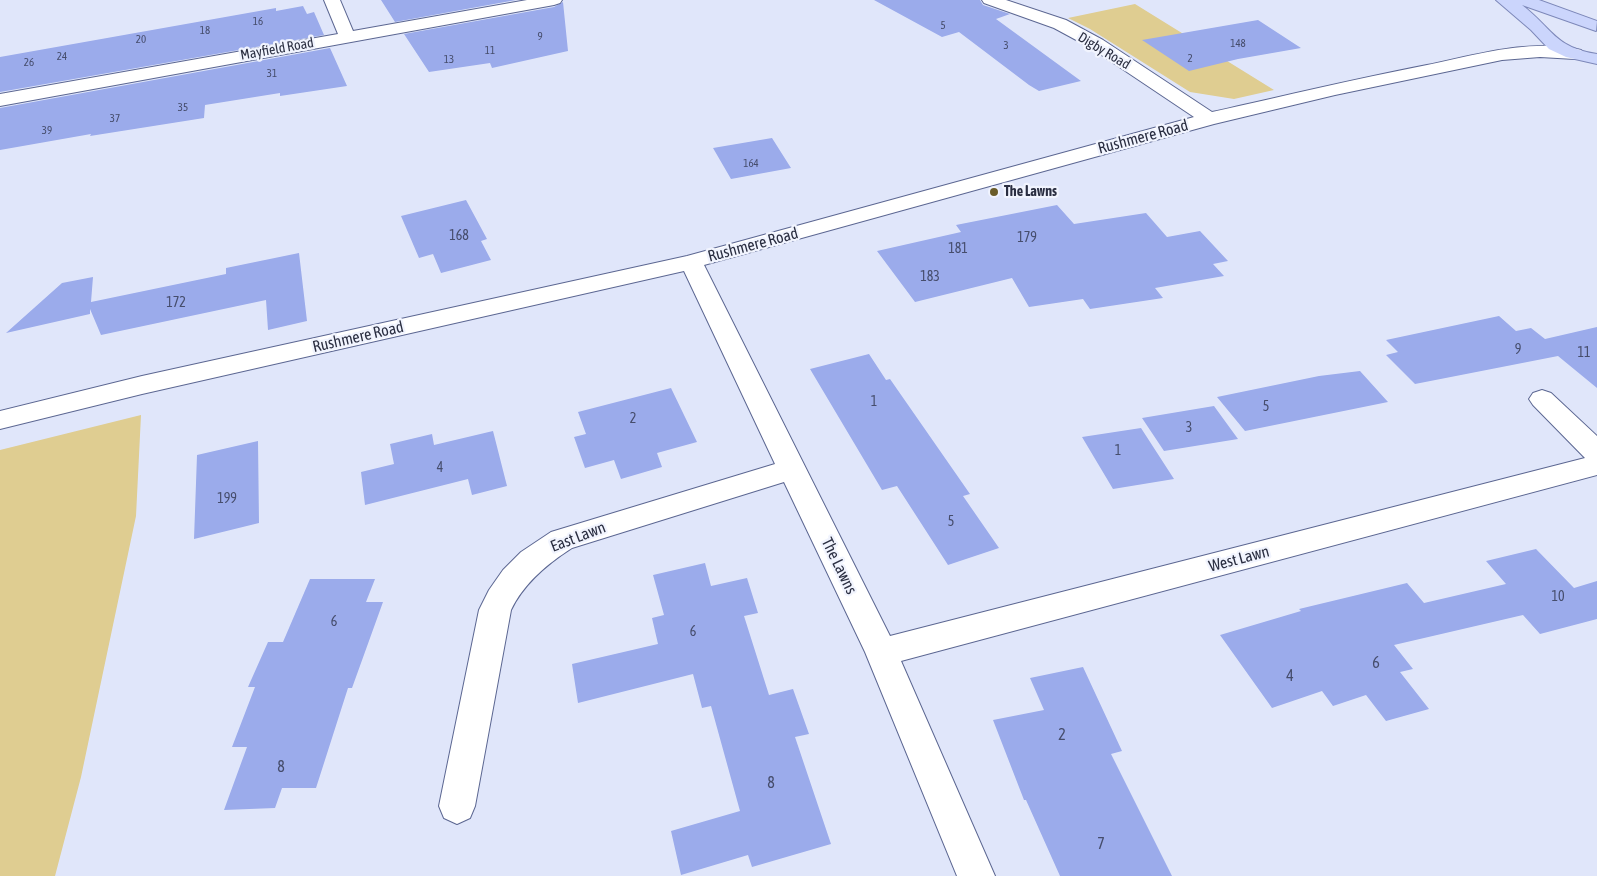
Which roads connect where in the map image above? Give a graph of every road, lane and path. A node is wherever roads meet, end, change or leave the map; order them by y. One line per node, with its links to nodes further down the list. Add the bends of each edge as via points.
1 (332, 0): 8 (street)
2 (554, 0): 8 (street, Mayfield Road)
3 (990, 0): 13 (street, Digby Road, via 1060,24 1097,44)
4 (1504, 0): 7 (main road)
5 (1523, 0): 6 (main road)
6 (1597, 26): 7 (main road, via 1556,24 1549,26)
7 (1543, 34): 9 (main road, via 1554,45); 10 (street, Rushmere Road)
8 (347, 36): 12 (street, Mayfield Road)
9 (1574, 54): 10 (street, Rushmere Road); 11 (main road)
10 (1502, 55): 13 (street, Rushmere Road, via 1334,89)
11 (1596, 59)
12 (0, 100)
13 (1209, 119): 14 (street, Rushmere Road)
14 (691, 262): 16 (street, Rushmere Road); 19 (street, The Lawns)
15 (1542, 399): 17 (street)
16 (0, 420)
17 (1597, 453)
18 (1597, 465): 20 (street, West Lawn)
19 (792, 469): 20 (street, The Lawns); 21 (street, East Lawn, via 562,540 533,559 511,583 495,610)
20 (881, 652): 22 (street, The Lawns)
21 (457, 806)
22 (976, 876)

